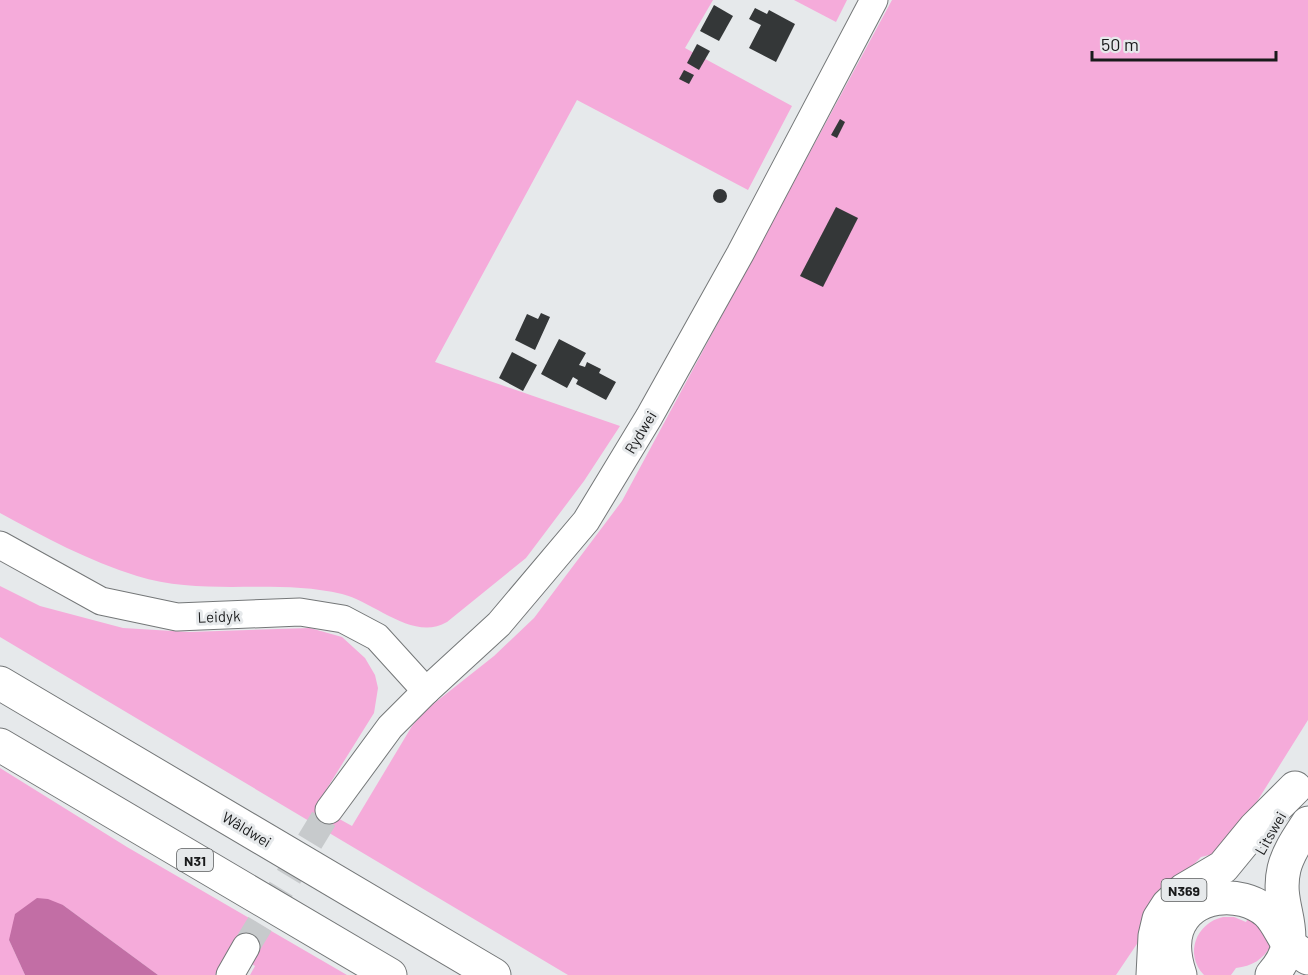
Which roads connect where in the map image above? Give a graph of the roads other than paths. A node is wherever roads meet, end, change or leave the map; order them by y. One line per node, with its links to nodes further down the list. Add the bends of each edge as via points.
1 (874, 0): 4 (street, Rydwei, via 729,275 586,522 499,624)
2 (0, 545): 4 (street, Leidyk, via 101,601 177,617 300,612 344,619 377,637)
3 (0, 683): 14 (main road, Wâldwei)
4 (426, 691): 7 (street, Rydwei, via 390,728)
5 (0, 745): 13 (main road, N31)
6 (1302, 777): 9 (main road, Litswei / N369, via 1274,830); 15 (main road, Litswei / N369, via 1223,867 1184,890 1168,905 1155,936)
7 (329, 810)
8 (1308, 823): 11 (main road, Litswei, via 1284,871 1284,897)
9 (1229, 897): 11 (main road, via 1241,898 1267,911); 16 (main road, N369, via 1217,897 1202,904 1182,920 1174,942)
10 (246, 947): 12 (street)
11 (1299, 952): 17 (main road)
12 (230, 975)
13 (390, 975)
14 (494, 975)
15 (1153, 975)
16 (1180, 975)
17 (1272, 975)

